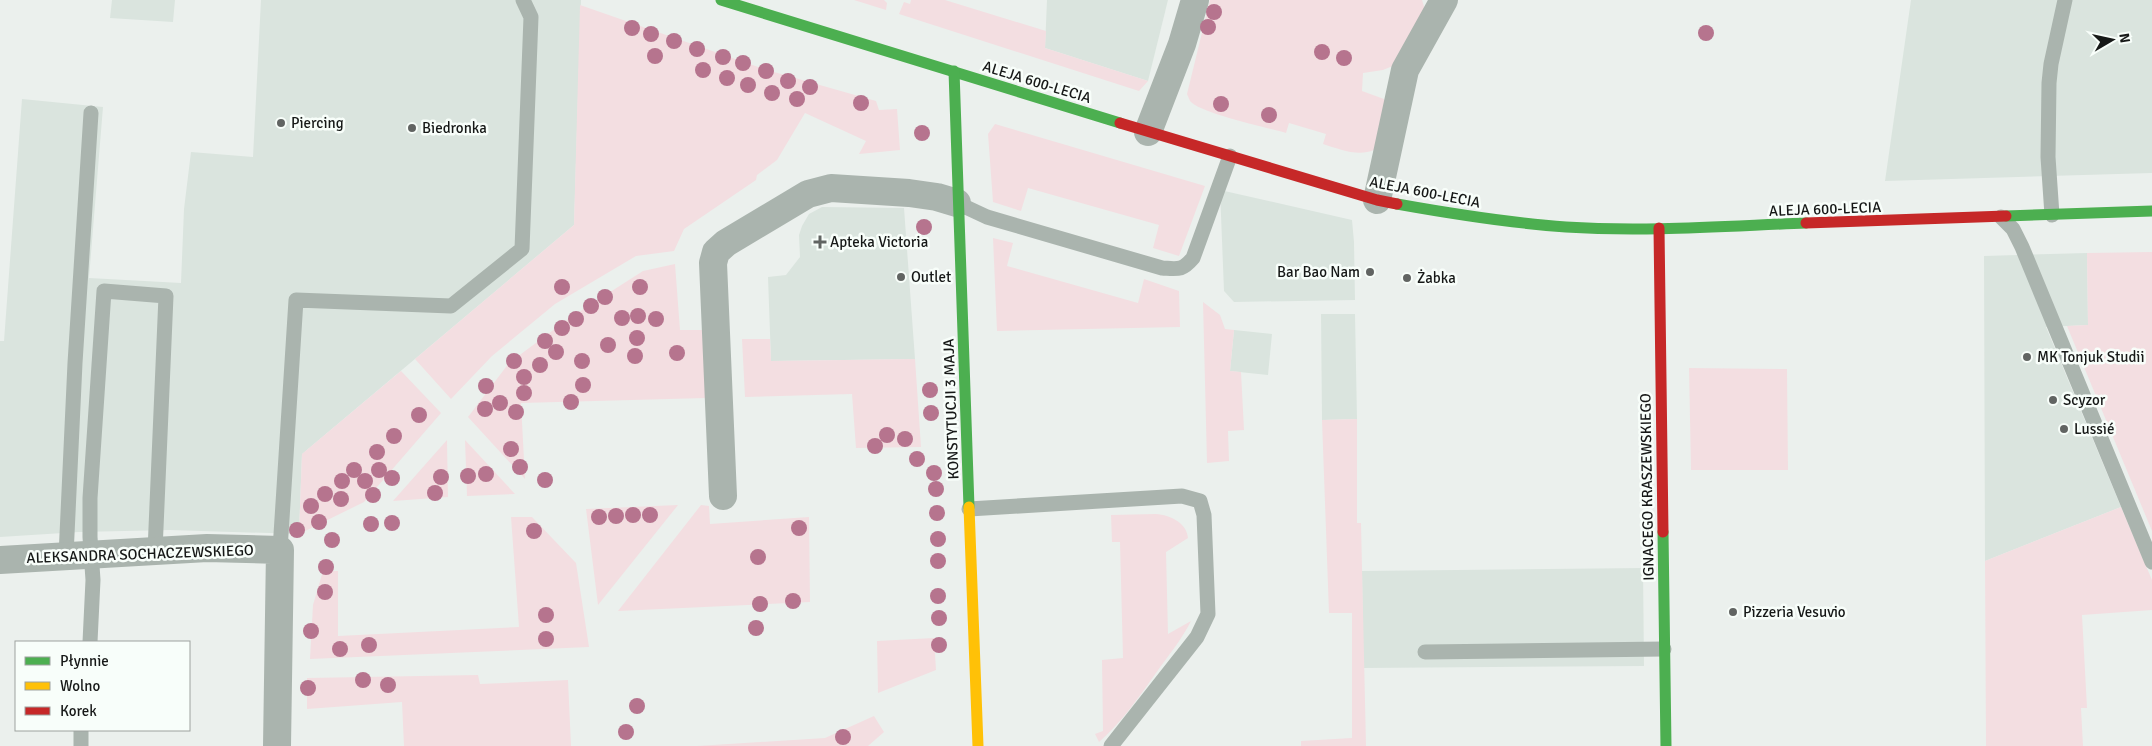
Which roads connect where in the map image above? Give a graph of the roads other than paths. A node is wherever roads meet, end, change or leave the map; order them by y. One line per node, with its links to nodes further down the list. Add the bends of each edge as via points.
1 (523, 0): 18 (lane, via 531,17 522,249 451,306 296,300)
2 (721, 0): 6 (main road, ALEJA 600-LECIA)
3 (1196, 0): 8 (street)
4 (1444, 0): 10 (street, via 1405,70)
5 (2065, 0): 13 (lane, via 2049,84 2048,157)
6 (954, 71): 8 (main road, ALEJA 600-LECIA); 11 (main road, KONSTYTUCJI 3 MAJA)
7 (91, 113): 20 (lane, via 75,363)
8 (1148, 132): 9 (main road, ALEJA 600-LECIA)
9 (1230, 156): 10 (main road, ALEJA 600-LECIA); 11 (lane, via 1193,258 1185,268 1162,268 987,217)
10 (1378, 200): 15 (main road, ALEJA 600-LECIA, via 1484,219 1567,227)
11 (957, 203): 16 (street, via 909,193 830,188 808,194 716,252 713,263); 17 (main road, KONSTYTUCJI 3 MAJA)
12 (2152, 211): 13 (main road, ALEJA 600-LECIA)
13 (2052, 215): 14 (main road, ALEJA 600-LECIA)
14 (2001, 217): 15 (main road, ALEJA 600-LECIA); 22 (lane, via 2013,229 2022,247)
15 (1659, 228): 24 (main road, IGNACEGO KRASZEWSKIEGO)
16 (723, 496)
17 (970, 508): 29 (main road, KONSTYTUCJI 3 MAJA); 30 (lane, via 1182,496 1200,501 1204,515 1208,614 1197,636)
18 (280, 550): 19 (street, ALEKSANDRA SOCHACZEWSKIEGO, via 207,548); 28 (street)
19 (155, 551): 20 (street, ALEKSANDRA SOCHACZEWSKIEGO); 20 (lane, via 166,296 104,291 90,498)
20 (78, 555): 21 (street, ALEKSANDRA SOCHACZEWSKIEGO); 23 (lane, via 93,580)
21 (0, 560)
22 (2152, 562)
23 (90, 641)
24 (1664, 649): 25 (lane); 31 (main road, IGNACEGO KRASZEWSKIEGO)
25 (1425, 652)
26 (80, 731): 27 (lane)
27 (81, 746)
28 (277, 746)
29 (978, 746)
30 (1111, 746)
31 (1666, 746)

